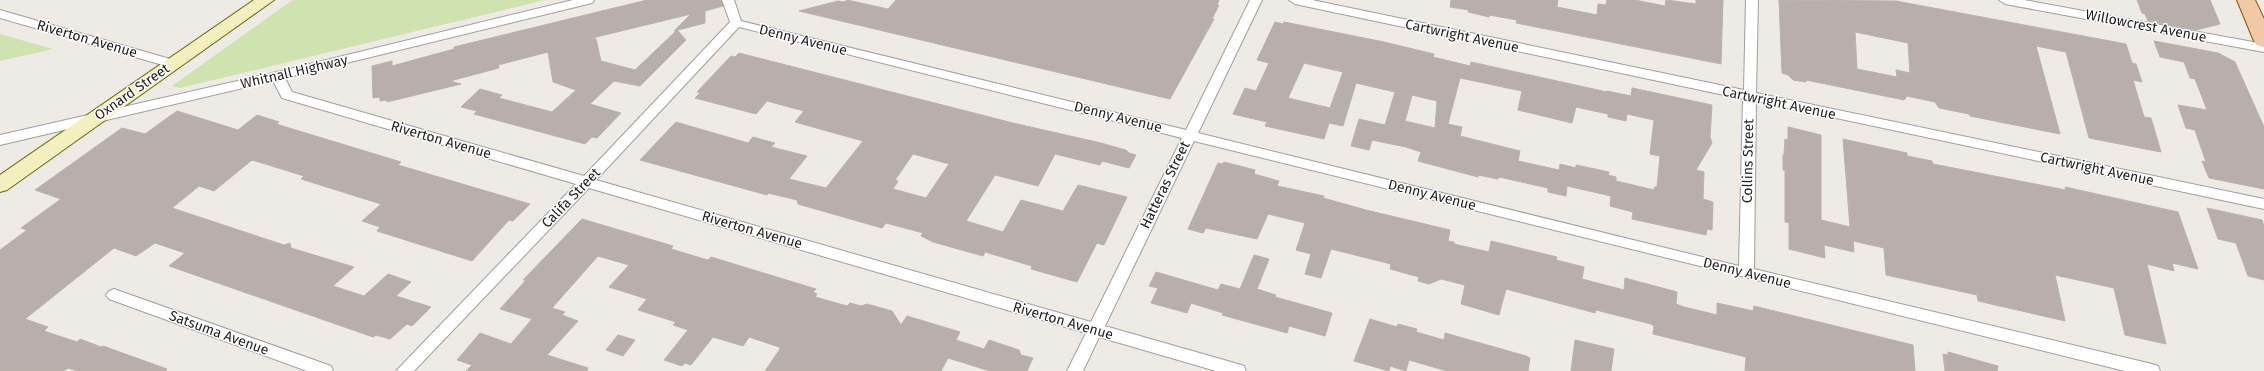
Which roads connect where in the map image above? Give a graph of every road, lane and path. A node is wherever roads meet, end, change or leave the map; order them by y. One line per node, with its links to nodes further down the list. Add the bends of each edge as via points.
1 (265, 0): 13 (main road, Oxnard Street)
2 (588, 0): 14 (street, Whitnall Highway)
3 (728, 0): 10 (street)
4 (1256, 0): 17 (street, Hatteras Street)
5 (1295, 0): 15 (street, Cartwright Avenue)
6 (1752, 0): 15 (street, Collins Street)
7 (2005, 0): 12 (street, Willowcrest Avenue)
8 (2246, 0): 11 (main road)
9 (0, 14): 13 (street, Riverton Avenue)
10 (736, 23): 17 (street, Denny Avenue); 19 (street, Califa Street)
11 (2264, 41)
12 (2264, 48)
13 (173, 64): 16 (main road, Oxnard Street)
14 (277, 76): 16 (street, Whitnall Highway); 19 (street, Riverton Avenue, via 287,95)
15 (1749, 97): 21 (street, Cartwright Avenue); 22 (street, Collins Street)
16 (97, 117): 18 (street, Whitnall Highway); 20 (main road, Oxnard Street)
17 (1190, 135): 22 (street, Denny Avenue); 24 (street, Hatteras Street)
18 (0, 140)
19 (587, 182): 24 (street, Riverton Avenue); 26 (street, Califa Street)
20 (0, 185)
21 (2264, 204)
22 (1746, 273): 29 (street, Denny Avenue)
23 (114, 295): 25 (street, Satsuma Avenue)
24 (1094, 330): 27 (street, Hatteras Street); 28 (street, Riverton Avenue)
25 (325, 371)
26 (404, 371)
27 (1075, 371)
28 (1238, 371)
29 (2152, 371)

